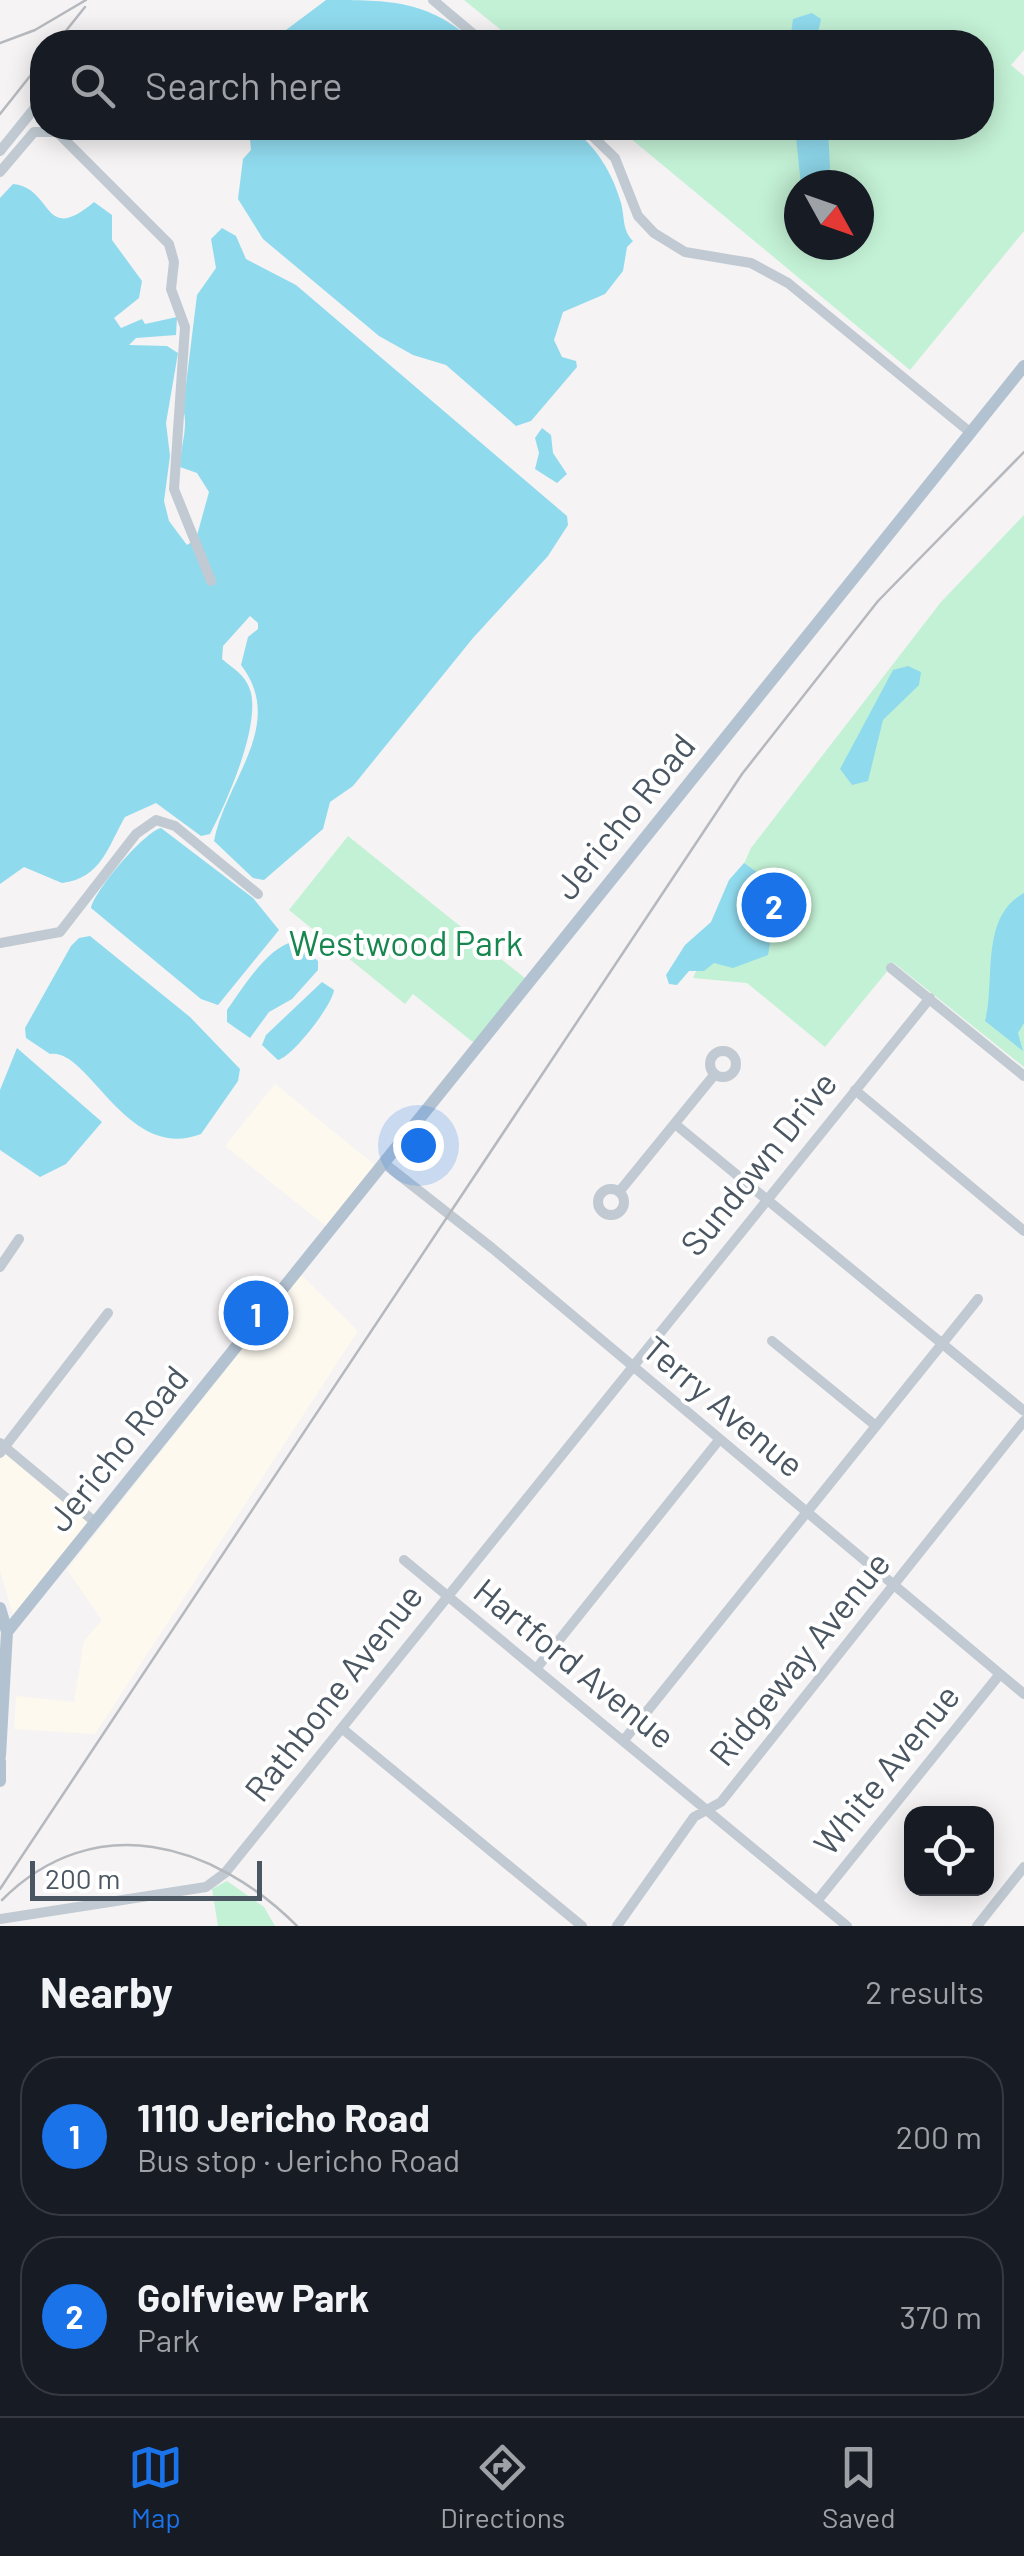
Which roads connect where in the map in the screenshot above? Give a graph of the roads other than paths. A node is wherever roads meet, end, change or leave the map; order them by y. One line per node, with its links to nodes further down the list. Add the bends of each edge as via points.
1 (433, 0): 2 (street)
2 (469, 30)
3 (30, 114): 7 (street)
4 (30, 137): 8 (street)
5 (65, 140): 11 (street, via 168,244 174,262 171,289 185,327 174,489)
6 (596, 140): 10 (street, via 615,158 638,216 654,233 685,252 752,262 788,283)
7 (0, 150)
8 (0, 172)
9 (1024, 366): 10 (main road, Jericho Road)
10 (971, 433): 20 (main road, Jericho Road)
11 (211, 581)
12 (258, 894): 13 (street, via 175,826 156,820 136,834 60,932)
13 (0, 943)
14 (891, 968): 15 (street)
15 (930, 998): 17 (street); 18 (street, Sundown Drive)
16 (714, 1074): 19 (street)
17 (1024, 1076)
18 (855, 1090): 22 (street, Sundown Drive); 23 (street)
19 (675, 1124): 21 (street); 22 (street)
20 (385, 1164): 30 (street, Terry Avenue); 37 (main road, Jericho Road)
21 (620, 1192)
22 (767, 1197): 29 (street); 30 (street, Sundown Drive)
23 (1024, 1231)
24 (19, 1239): 25 (street)
25 (0, 1267)
26 (978, 1299): 29 (street)
27 (108, 1313): 35 (street)
28 (772, 1341): 33 (street)
29 (942, 1343): 31 (street); 33 (street)
30 (630, 1366): 34 (street, Terry Avenue); 40 (street, Rathbone Avenue)
31 (1024, 1411)
32 (1024, 1421): 39 (street, Ridgeway Avenue)
33 (876, 1426): 36 (street)
34 (719, 1440): 36 (street, Terry Avenue); 43 (street)
35 (2, 1447): 37 (street)
36 (806, 1512): 39 (street, Terry Avenue); 47 (street)
37 (95, 1522): 42 (main road, Jericho Road)
38 (404, 1560): 40 (street, Hartford Avenue)
39 (895, 1586): 44 (street, Terry Avenue); 50 (street, Ridgeway Avenue)
40 (446, 1595): 43 (street, Hartford Avenue); 46 (street, Rathbone Avenue)
41 (0, 1608): 42 (main road)
42 (3, 1633): 48 (main road)
43 (536, 1669): 47 (street, Hartford Avenue)
44 (1000, 1674): 45 (street, Terry Avenue); 52 (street, White Avenue)
45 (1024, 1694)
46 (344, 1730): 53 (street, Rathbone Avenue, via 225,1873 206,1887); 54 (street)
47 (624, 1740): 50 (street, Hartford Avenue)
48 (0, 1759): 49 (main road)
49 (0, 1782)
50 (709, 1811): 52 (street, Hartford Avenue); 55 (street, Ridgeway Avenue, via 694,1817)
51 (1024, 1868): 57 (street, via 991,1919)
52 (817, 1902): 56 (street, Hartford Avenue)
53 (0, 1919)
54 (582, 1926)
55 (616, 1926)
56 (847, 1926)
57 (977, 1926)

